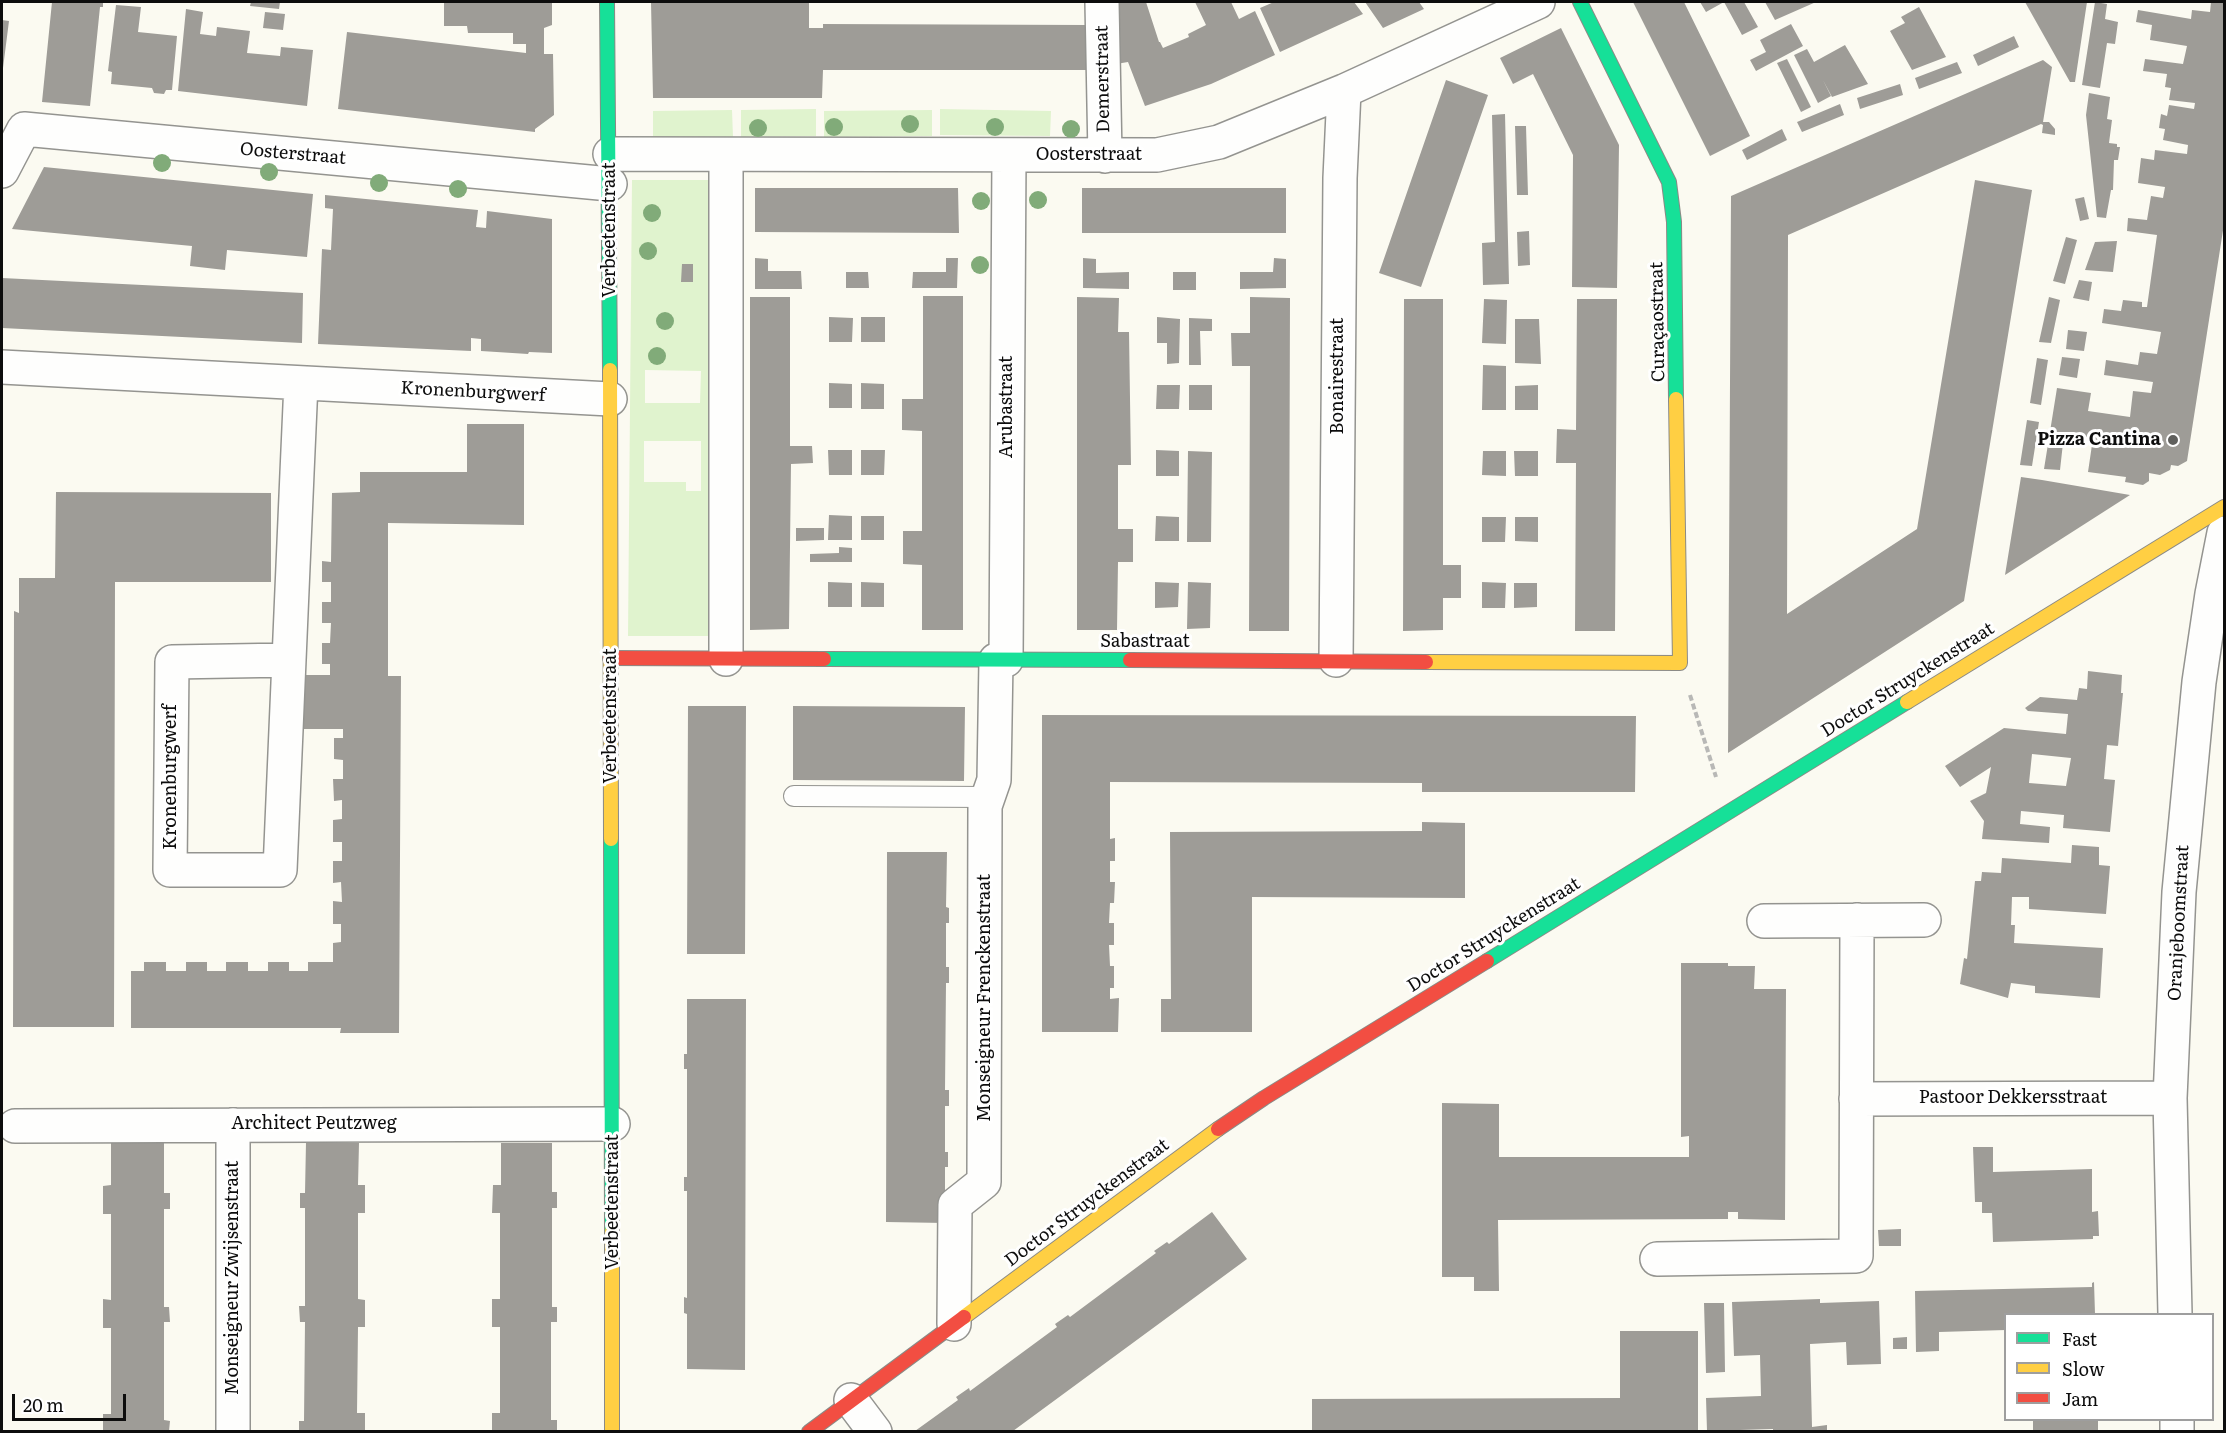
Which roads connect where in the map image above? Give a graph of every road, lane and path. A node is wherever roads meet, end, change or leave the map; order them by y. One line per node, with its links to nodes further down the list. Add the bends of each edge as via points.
1 (608, 2): 9 (street, Verbeetenstraat)
2 (1102, 2): 8 (street, Demerstraat)
3 (1538, 2): 5 (street, Oosterstraat)
4 (1580, 2): 21 (street, Curaçaostraat, via 1669,182 1674,222)
5 (1344, 91): 8 (street, Oosterstraat, via 1219,142 1157,155); 20 (street, Bonairestraat)
6 (726, 155): 7 (street, Oosterstraat); 9 (street, Oosterstraat); 17 (street)
7 (1009, 155): 8 (street, Oosterstraat); 19 (street, Arubastraat)
8 (1105, 156)
9 (610, 169): 10 (street, Oosterstraat, via 24,129); 13 (street, Verbeetenstraat)
10 (2, 171)
11 (2, 367): 12 (street, Kronenburgwerf)
12 (301, 384): 13 (street, Kronenburgwerf); 18 (street, Kronenburgwerf)
13 (610, 399): 16 (street, Verbeetenstraat)
14 (2224, 507): 24 (street, Doctor Struyckenstraat)
15 (2224, 534): 28 (street, Oranjeboomstraat, via 2190,757 2179,892)
16 (610, 658): 17 (street, Sabastraat); 30 (street, Verbeetenstraat)
17 (726, 659): 19 (street, Sabastraat)
18 (289, 660): 18 (street, Kronenburgwerf, via 172,662 170,870 280,870)
19 (1001, 660): 20 (street, Sabastraat); 23 (street, Monseigneur Frenckenstraat, via 994,780)
20 (1336, 660): 21 (street, Sabastraat)
21 (1680, 663): 24 (path)
22 (794, 796): 23 (lane)
23 (988, 797): 35 (street, Monseigneur Frenckenstraat, via 984,1182 955,1205)
24 (1727, 813): 35 (street, Doctor Struyckenstraat, via 1264,1098)
25 (1857, 920): 26 (street); 27 (street); 29 (street)
26 (1924, 920)
27 (1764, 921)
28 (2170, 1098): 29 (street, Pastoor Dekkersstraat); 34 (street, Oranjeboomstraat)
29 (1856, 1099): 33 (street, via 1856,1256)
30 (613, 1124): 31 (street, Architect Peutzweg); 38 (street, Verbeetenstraat)
31 (232, 1125): 32 (street, Architect Peutzweg); 37 (street, Monseigneur Zwijsenstraat)
32 (15, 1126)
33 (1657, 1259)
34 (2175, 1313)
35 (954, 1324): 36 (street, Doctor Struyckenstraat)
36 (851, 1400): 39 (street, Doctor Struyckenstraat); 40 (street)
37 (233, 1431)
38 (612, 1431)
39 (809, 1431)
40 (875, 1431)

